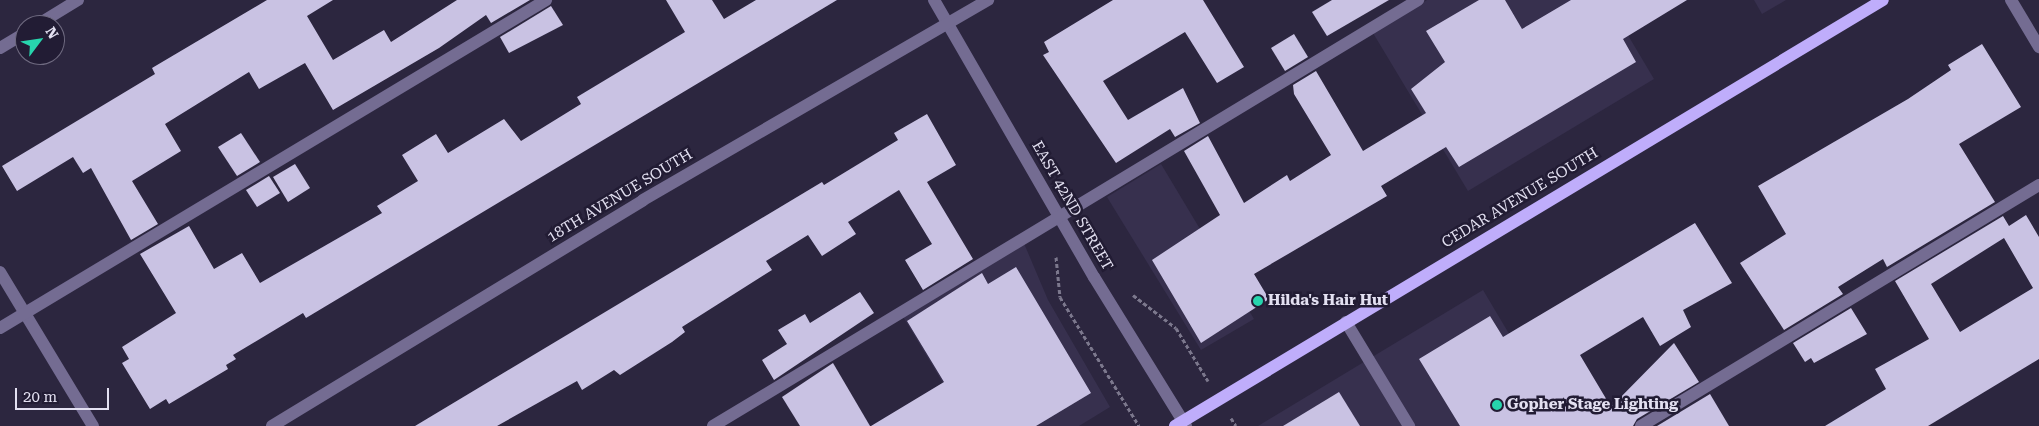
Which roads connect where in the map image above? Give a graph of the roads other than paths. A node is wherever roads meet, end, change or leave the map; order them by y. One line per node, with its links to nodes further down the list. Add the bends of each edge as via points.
1 (78, 0): 8 (street)
2 (546, 0): 16 (street)
3 (934, 0): 9 (street, EAST 42ND STREET)
4 (988, 0): 9 (street, 18TH AVENUE SOUTH)
5 (1418, 0): 14 (street)
6 (1883, 0): 17 (main road, CEDAR AVENUE SOUTH)
7 (2011, 0): 11 (street)
8 (54, 15)
9 (947, 24): 14 (street, EAST 42ND STREET); 21 (street, 18TH AVENUE SOUTH, via 643,200)
10 (15, 39): 12 (street)
11 (2039, 47)
12 (0, 48)
13 (2039, 185): 24 (street)
14 (1058, 216): 19 (street, EAST 42ND STREET); 22 (street)
15 (0, 272): 16 (street)
16 (24, 312): 18 (street); 20 (street)
17 (1346, 322): 19 (main road, CEDAR AVENUE SOUTH); 23 (street)
18 (0, 328)
19 (1181, 424)
20 (93, 426)
21 (272, 426)
22 (713, 426)
23 (1409, 426)
24 (1641, 426)

